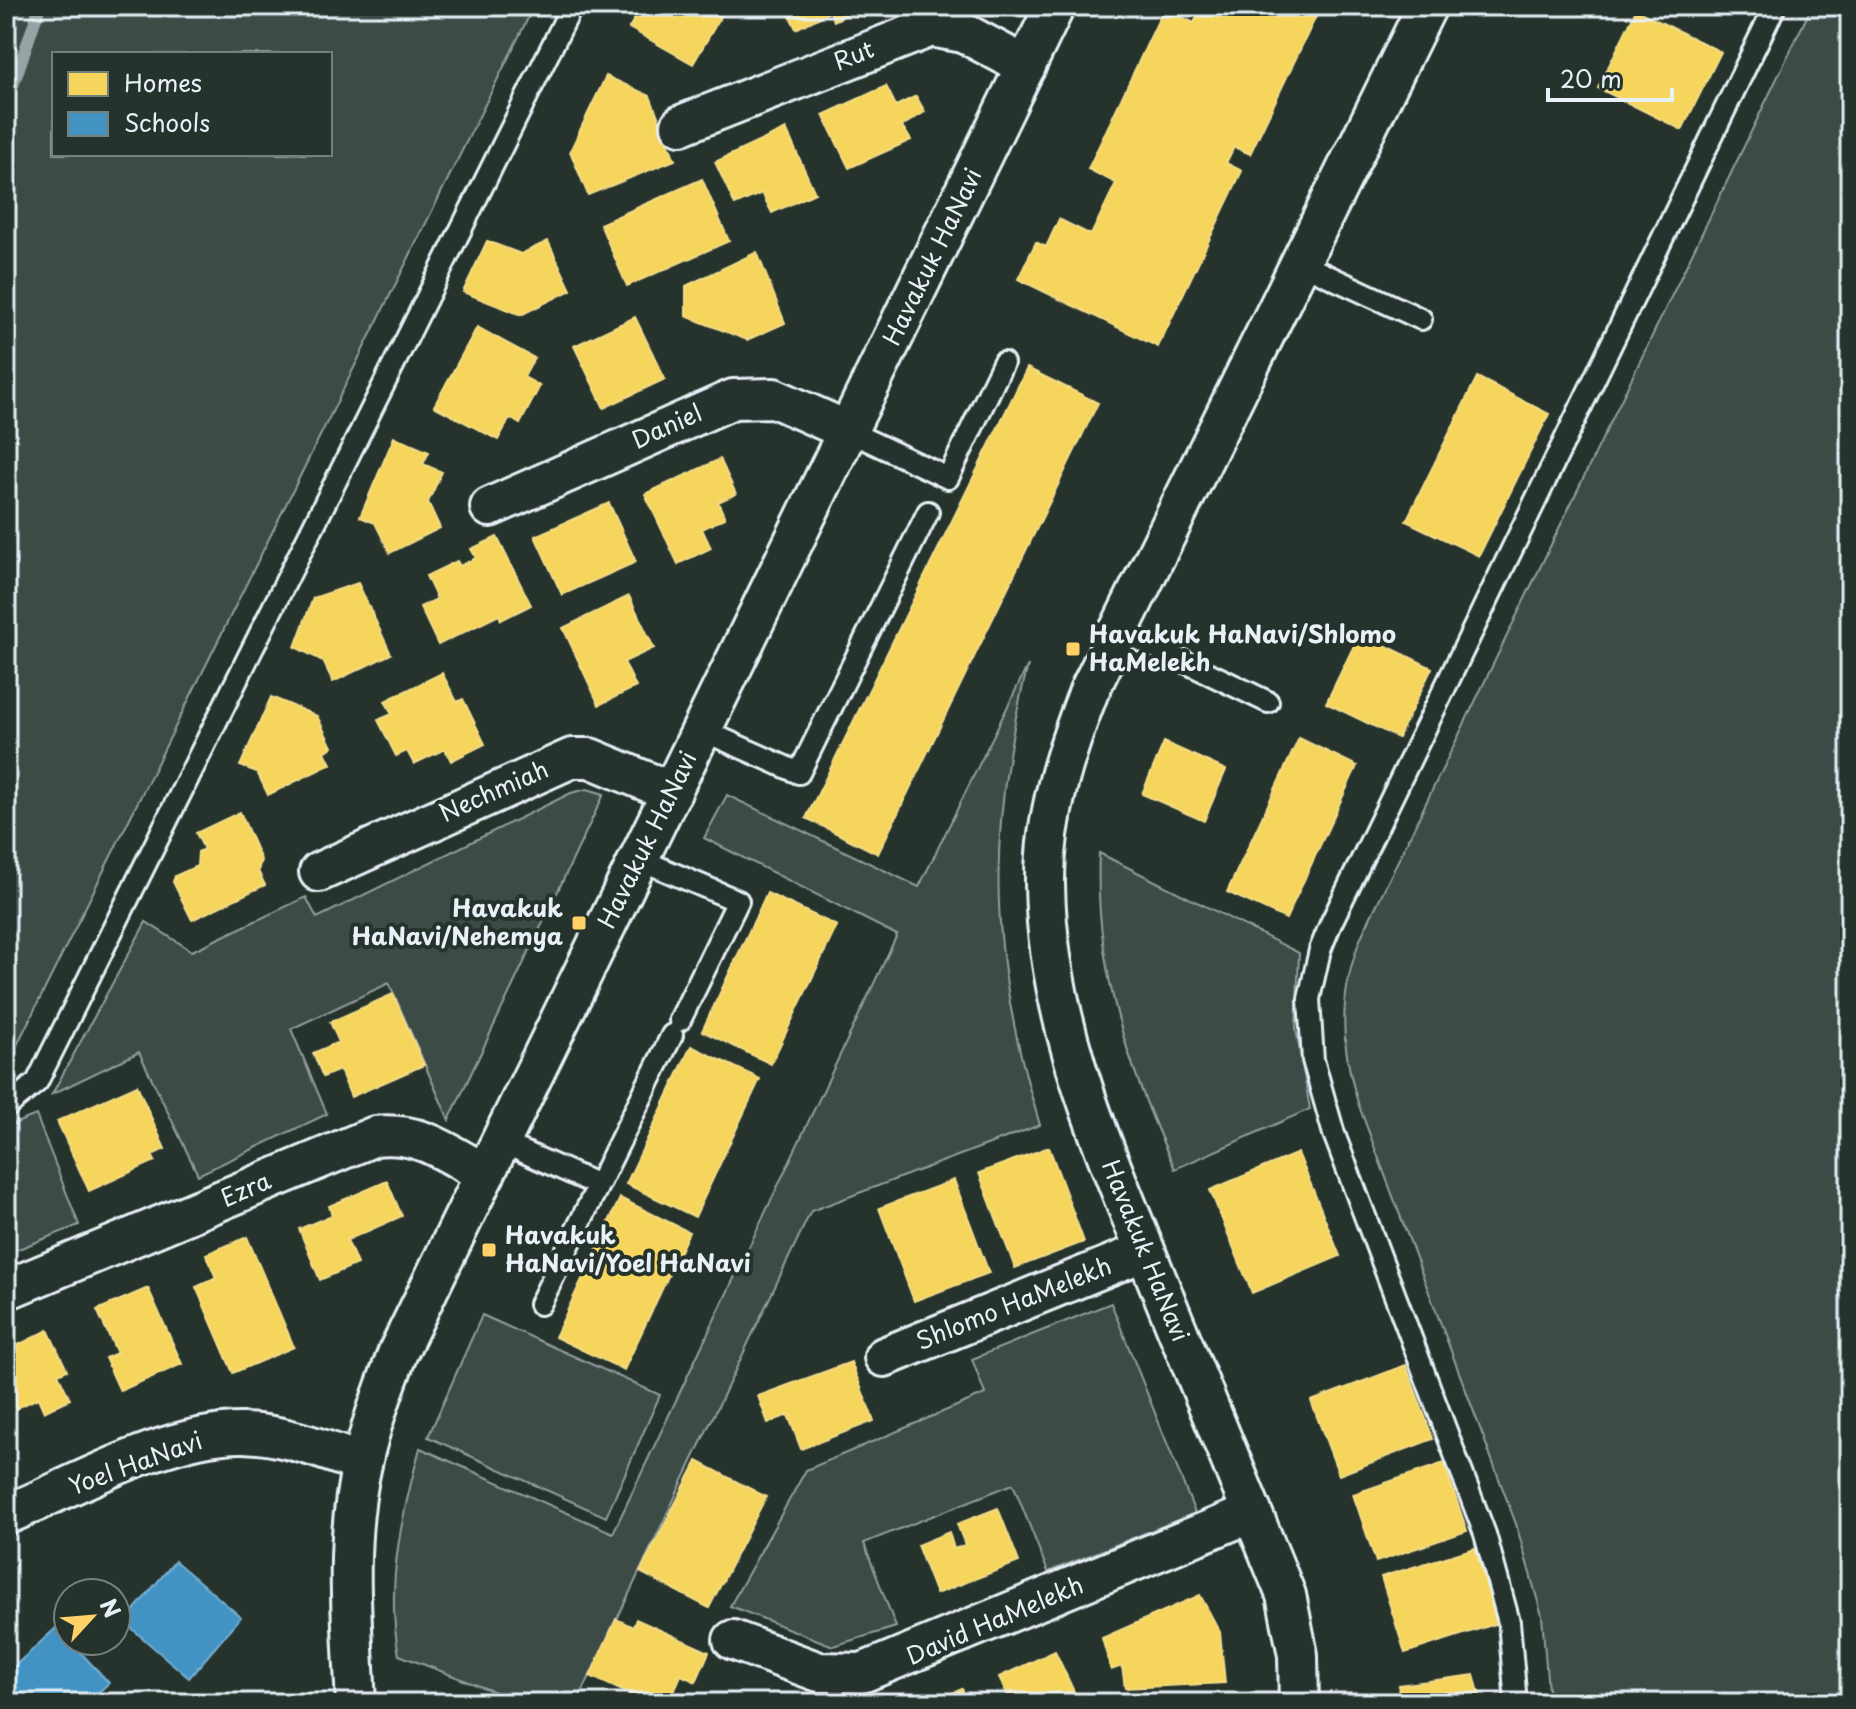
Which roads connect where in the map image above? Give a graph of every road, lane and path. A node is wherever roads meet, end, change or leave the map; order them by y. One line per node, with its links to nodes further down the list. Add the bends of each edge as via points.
1 (572, 6): 19 (lane, via 37,1082)
2 (1055, 6): 5 (street, Havakuk HaNavi)
3 (1427, 6): 7 (street, Havakuk HaNavi)
4 (1775, 6): 32 (lane, via 1331,923 1309,999 1313,1060 1334,1134 1485,1534 1509,1622)
5 (1026, 66): 6 (street, Rut, via 964,33 931,27); 10 (street, Havakuk HaNavi)
6 (681, 125)
7 (1300, 263): 8 (lane); 13 (street, Havakuk HaNavi)
8 (1421, 319)
9 (1003, 363): 10 (lane, via 948,478)
10 (848, 431): 11 (street, Daniel, via 774,398 733,399); 15 (street, Havakuk HaNavi)
11 (490, 507)
12 (928, 512): 15 (lane, via 799,773)
13 (1119, 630): 14 (lane); 22 (street, Havakuk HaNavi, via 1070,739 1048,834 1045,882 1063,1023 1092,1120)
14 (1268, 702)
15 (702, 730): 16 (street, Havakuk HaNavi)
16 (672, 792): 17 (street, Havakuk HaNavi); 18 (street, Nechmiah, via 590,758 572,758)
17 (639, 859): 20 (street, Havakuk HaNavi); 21 (lane, via 738,901)
18 (319, 872)
19 (6, 1107)
20 (493, 1158): 21 (lane); 23 (street, Ezra, via 400,1134 375,1136); 26 (street, Havakuk HaNavi, via 398,1352)
21 (598, 1185): 24 (lane)
22 (1145, 1251): 25 (street, Shlomo HaMelekh); 27 (street, Havakuk HaNavi)
23 (6, 1290)
24 (540, 1304)
25 (884, 1357)
26 (362, 1463): 28 (street, Yoel HaNavi, via 285,1438 223,1434 155,1451); 30 (street, Havakuk HaNavi, via 351,1564)
27 (1251, 1513): 29 (street, David HaMelekh, via 862,1673 819,1672); 31 (street, Havakuk HaNavi, via 1286,1595 1298,1655)
28 (6, 1515)
29 (733, 1640)
30 (356, 1703)
31 (1299, 1703)
32 (1516, 1703)

